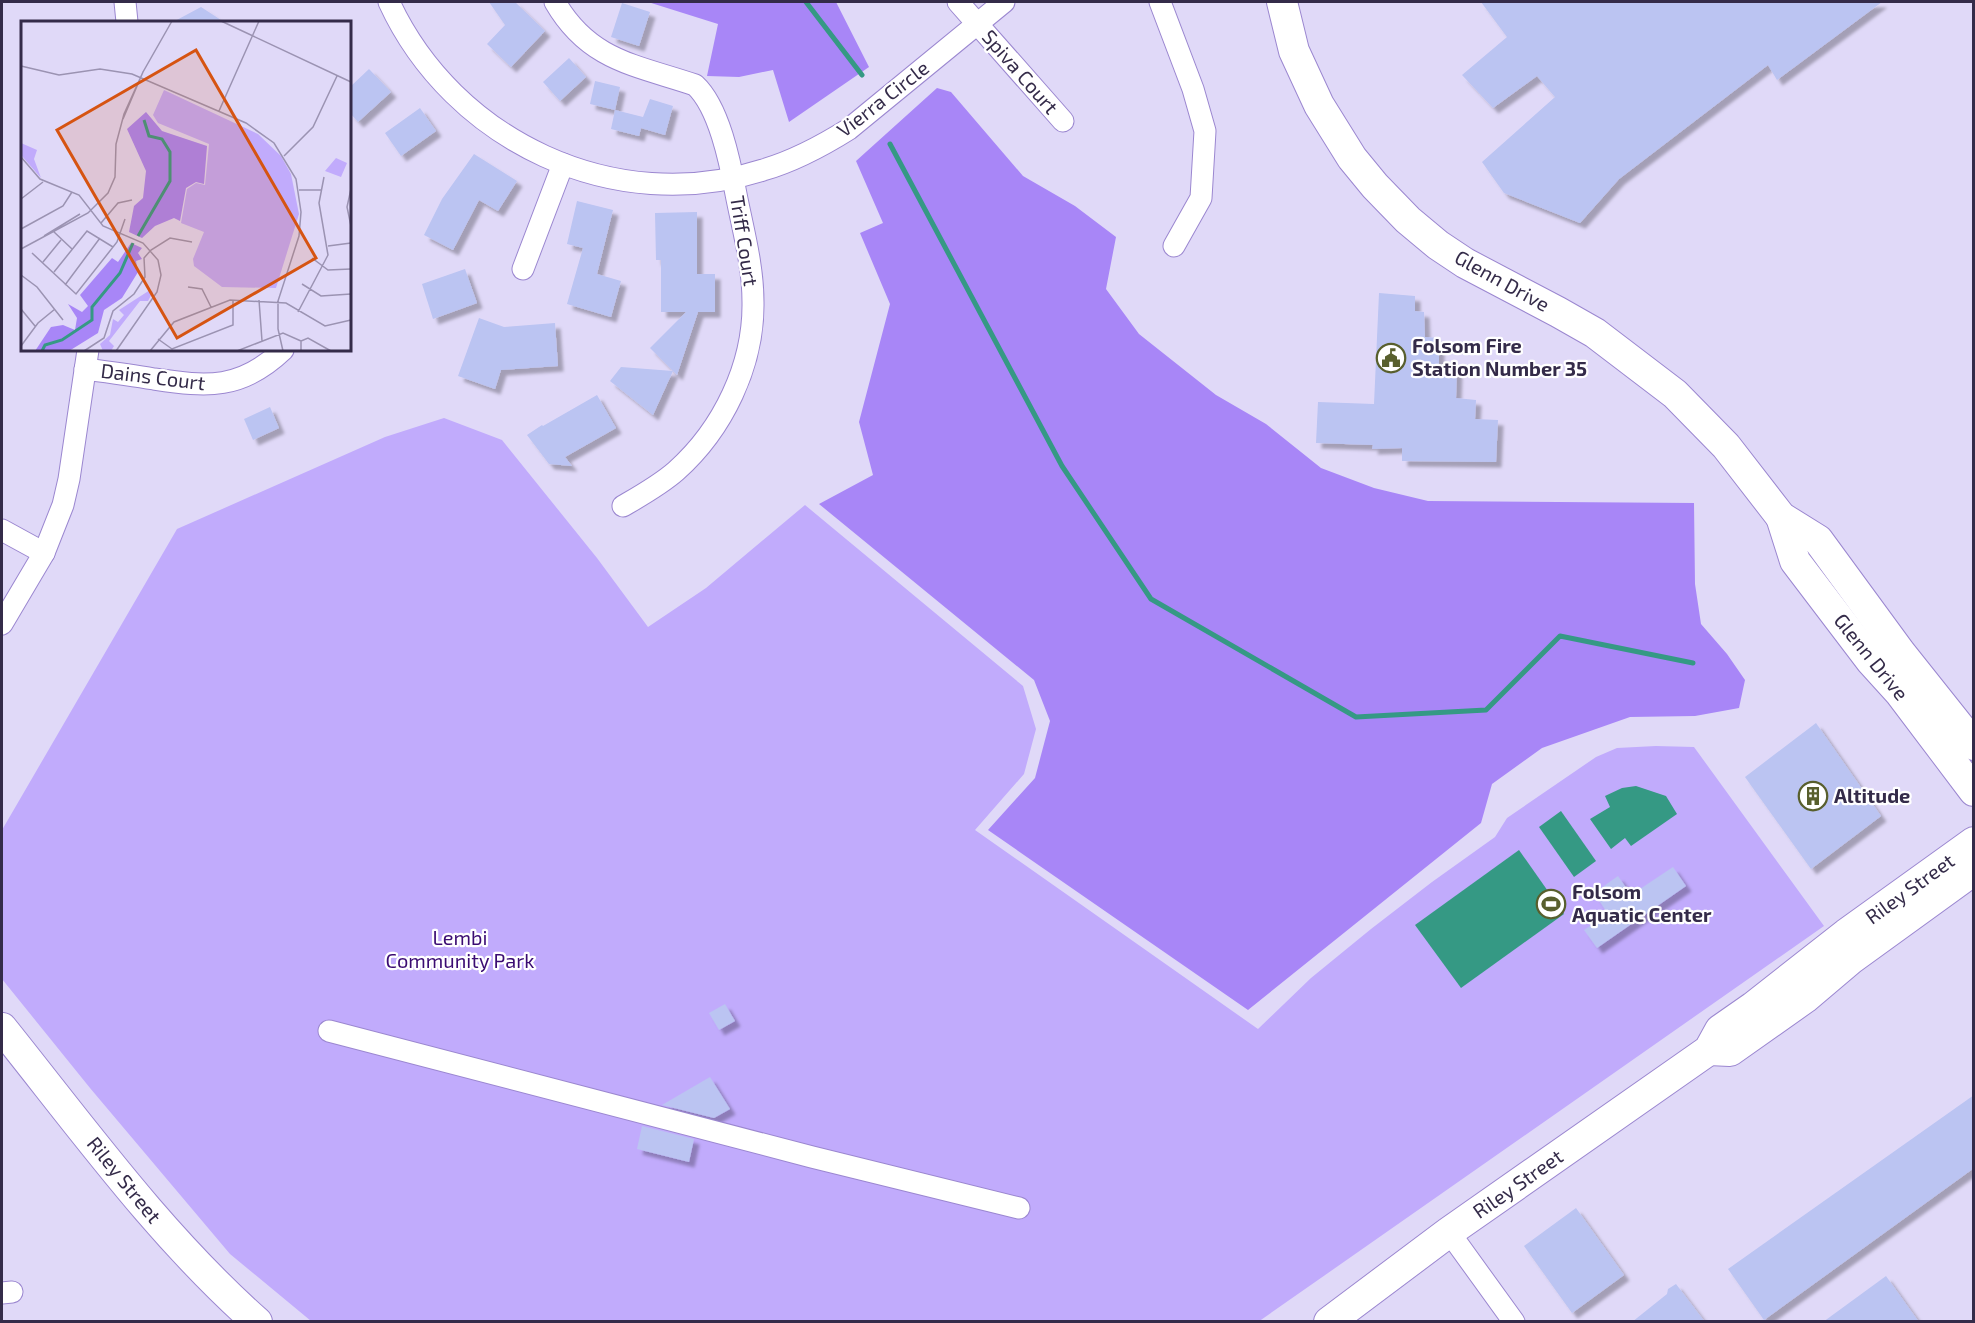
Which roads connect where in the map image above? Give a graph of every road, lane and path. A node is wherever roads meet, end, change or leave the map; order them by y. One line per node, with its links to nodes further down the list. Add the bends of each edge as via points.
1 (125, 2): 8 (street)
2 (389, 2): 11 (street, Vierra Circle, via 433,72 467,107 520,144)
3 (555, 2): 12 (street, Triff Court, via 566,20 602,52 695,85 704,93 713,108)
4 (958, 2): 9 (street, Spiva Court)
5 (1005, 2): 9 (street, Vierra Circle)
6 (1160, 2): 13 (street, via 1193,89 1204,131 1201,198)
7 (1281, 2): 18 (main road, Glenn Drive, via 1294,51 1319,105 1352,158 1408,220 1465,263 1596,333 1675,394 1726,446)
8 (127, 21)
9 (977, 23): 10 (street, Spiva Court); 12 (street, Vierra Circle, via 849,129 792,160)
10 (1063, 120)
11 (563, 164): 12 (street, Vierra Circle, via 638,182 703,183); 14 (street)
12 (734, 177): 17 (street, Triff Court, via 752,271 754,303 744,365 733,395 698,449 676,471)
13 (1174, 246)
14 (523, 269)
15 (282, 351): 16 (street, Dains Court, via 253,372 218,383 188,384)
16 (87, 359): 20 (street, via 69,479)
17 (623, 506)
18 (1781, 517): 21 (main road, Glenn Drive); 22 (main road, Glenn Drive, via 1818,540)
19 (2, 530): 20 (street)
20 (44, 553): 23 (street)
21 (1796, 561): 22 (main road, via 1824,572 1857,613 1867,621); 25 (main road, Glenn Drive)
22 (1876, 620): 24 (main road, Glenn Drive)
23 (2, 624)
24 (1974, 745)
25 (1974, 791)
26 (1974, 842): 30 (main road, Riley Street, via 1720,1030)
27 (1974, 870): 30 (main road, Riley Street, via 1730,1051)
28 (2, 1028): 33 (main road, Riley Street, via 145,1207 223,1292)
29 (329, 1031): 31 (street)
30 (1709, 1050): 32 (main road, Riley Street)
31 (1019, 1208)
32 (1449, 1232): 34 (main road, Riley Street); 35 (street)
33 (257, 1322)
34 (1329, 1322)
35 (1514, 1322)

